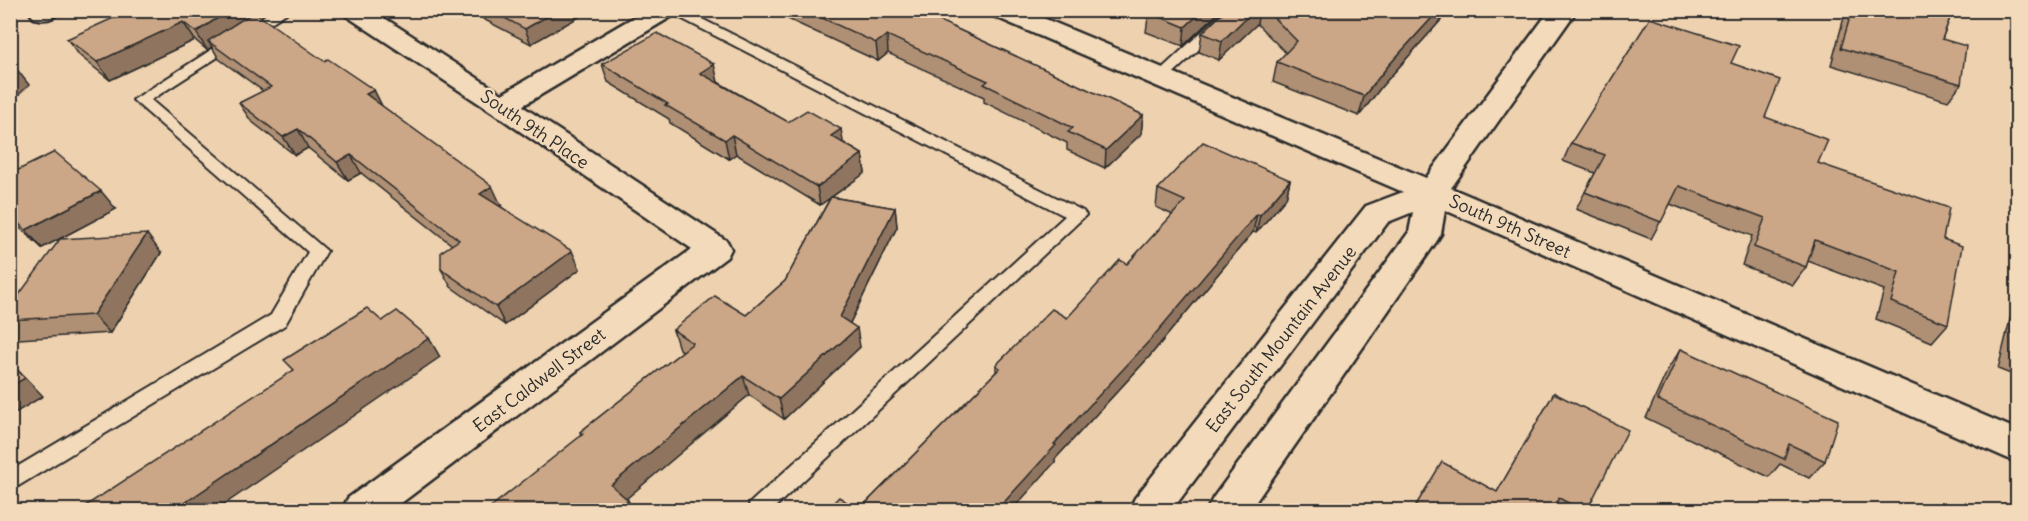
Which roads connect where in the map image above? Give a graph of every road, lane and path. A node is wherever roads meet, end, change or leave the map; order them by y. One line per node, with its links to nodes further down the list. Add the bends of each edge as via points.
1 (284, 10): 13 (lane, via 141,100 318,251 278,320)
2 (354, 10): 9 (street, South 9th Place)
3 (665, 10): 9 (street)
4 (672, 10): 15 (lane, via 1077,215)
5 (1000, 10): 8 (street, South 9th Street)
6 (1234, 10): 8 (lane)
7 (1564, 10): 10 (street)
8 (1159, 79): 10 (street, South 9th Street)
9 (502, 106): 11 (street, South 9th Place)
10 (1432, 192): 12 (street, South 9th Street); 16 (street, East South Mountain Avenue, via 1377,214); 17 (street, via 1425,234)
11 (715, 249): 14 (street, East Caldwell Street)
12 (2018, 447)
13 (10, 482)
14 (362, 510)
15 (758, 510)
16 (1149, 510)
17 (1227, 510)

